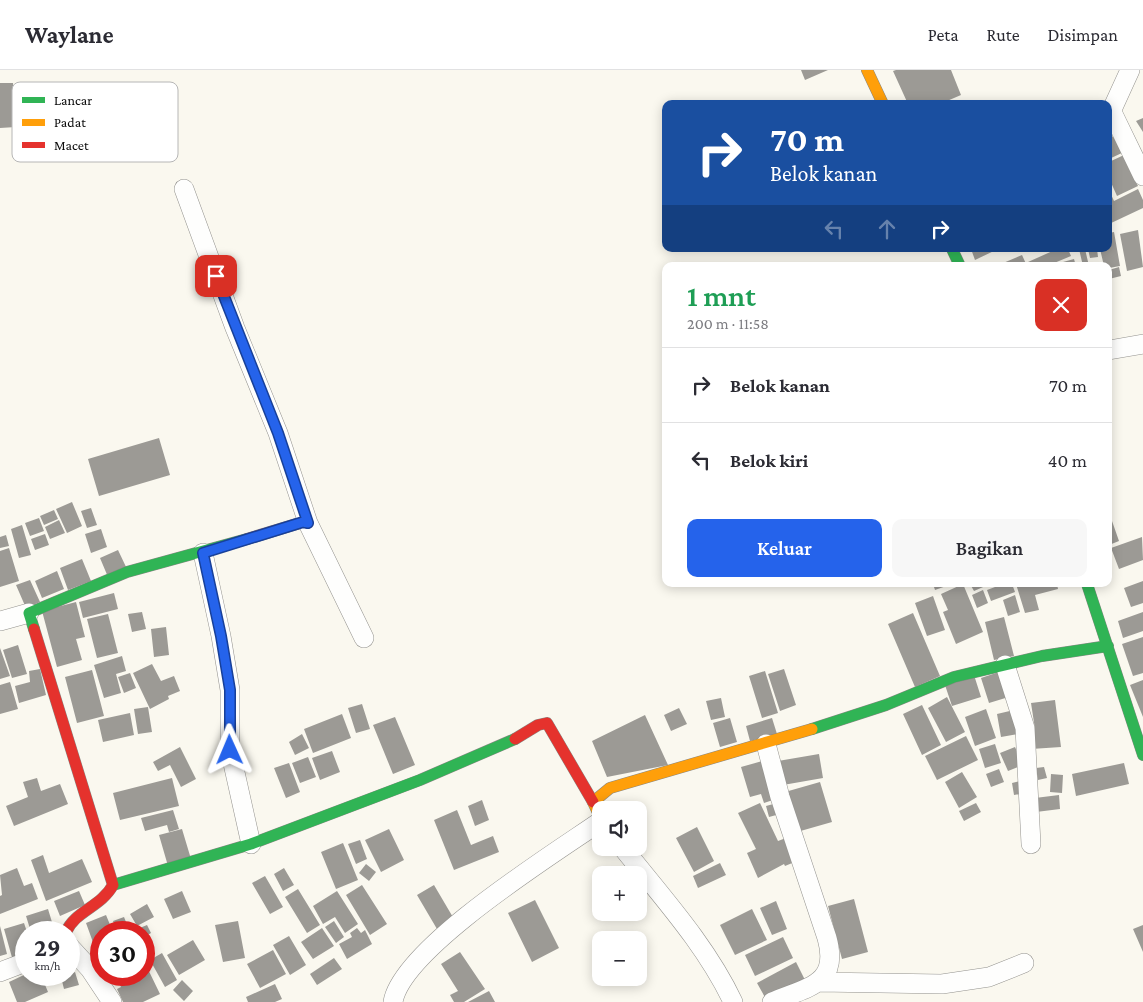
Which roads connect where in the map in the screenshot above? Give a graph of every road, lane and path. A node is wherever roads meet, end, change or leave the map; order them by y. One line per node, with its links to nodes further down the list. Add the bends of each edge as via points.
1 (867, 70): 3 (street)
2 (1130, 70): 4 (street)
3 (881, 100)
4 (1112, 110)
5 (1112, 118): 6 (street)
6 (1143, 176)
7 (184, 189): 10 (street, via 278,433)
8 (1143, 344): 9 (street)
9 (1112, 349)
10 (308, 523): 11 (street); 15 (street)
11 (203, 553): 13 (street, via 127,572); 23 (street, via 230,690 230,750)
12 (1088, 587): 16 (street)
13 (29, 613): 14 (street); 26 (street)
14 (0, 621)
15 (364, 638)
16 (1108, 646): 17 (street); 19 (street)
17 (1005, 665): 18 (street, via 954,677 886,705); 24 (street, via 1025,728)
18 (766, 744): 21 (street, via 610,788); 32 (street, via 830,949 829,971)
19 (1143, 755)
20 (592, 801): 23 (street, via 556,734 547,724 538,725 420,780)
21 (594, 801)
22 (592, 826): 34 (street, via 464,917 421,959 402,982)
23 (251, 844): 26 (street)
24 (1031, 844)
25 (629, 856): 35 (street, via 702,947)
26 (113, 885): 27 (street, via 109,896)
27 (74, 921)
28 (80, 958): 33 (street)
29 (1024, 963): 32 (street, via 989,977 942,984)
30 (15, 966): 31 (street)
31 (0, 972)
32 (818, 982): 36 (street)
33 (112, 1002)
34 (393, 1002)
35 (733, 1002)
36 (772, 1002)

